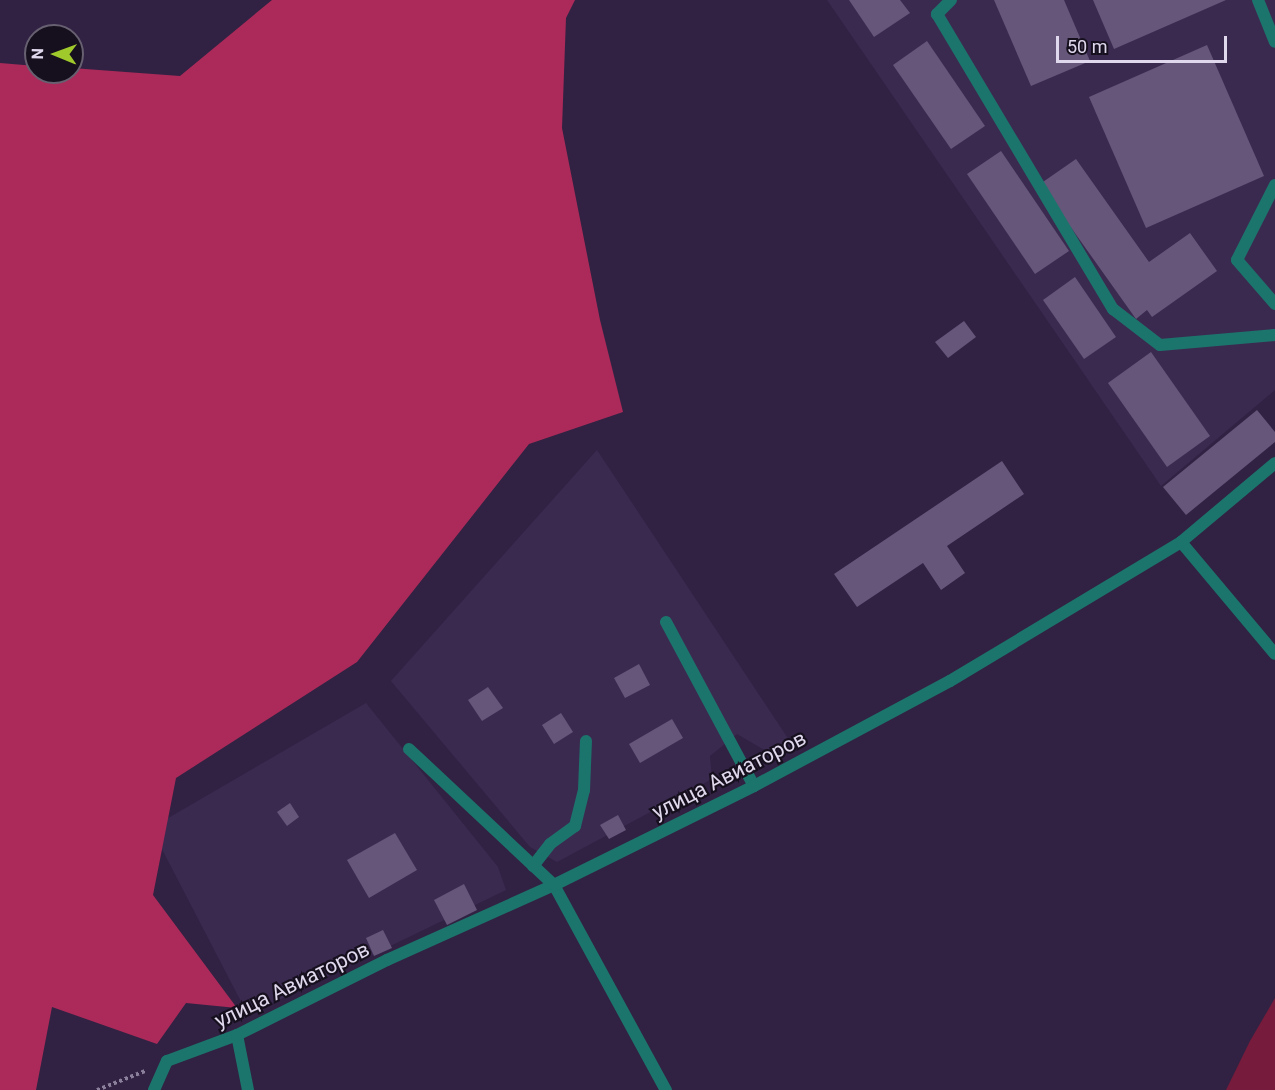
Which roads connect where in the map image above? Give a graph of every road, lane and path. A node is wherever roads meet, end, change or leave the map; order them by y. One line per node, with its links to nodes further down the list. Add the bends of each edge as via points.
1 (951, 0): 6 (street, via 937,14 1113,309 1160,345)
2 (1258, 0): 3 (street)
3 (1275, 42)
4 (1275, 185): 5 (street, via 1236,260)
5 (1275, 304)
6 (1275, 335)
7 (1275, 463): 8 (street, улица Авиаторов)
8 (1181, 542): 10 (street); 13 (street, улица Авиаторов, via 950,681)
9 (666, 622): 13 (street)
10 (1275, 654)
11 (586, 741): 14 (street, via 584,790 575,826 550,844)
12 (409, 750): 14 (street)
13 (754, 786): 15 (street, улица Авиаторов)
14 (533, 866): 15 (street)
15 (554, 885): 16 (street, улица Авиаторов, via 387,960); 21 (street)
16 (237, 1035): 17 (street, улица Авиаторов); 20 (street)
17 (167, 1062): 18 (path); 19 (street)
18 (97, 1090)
19 (154, 1090)
20 (248, 1090)
21 (666, 1090)

